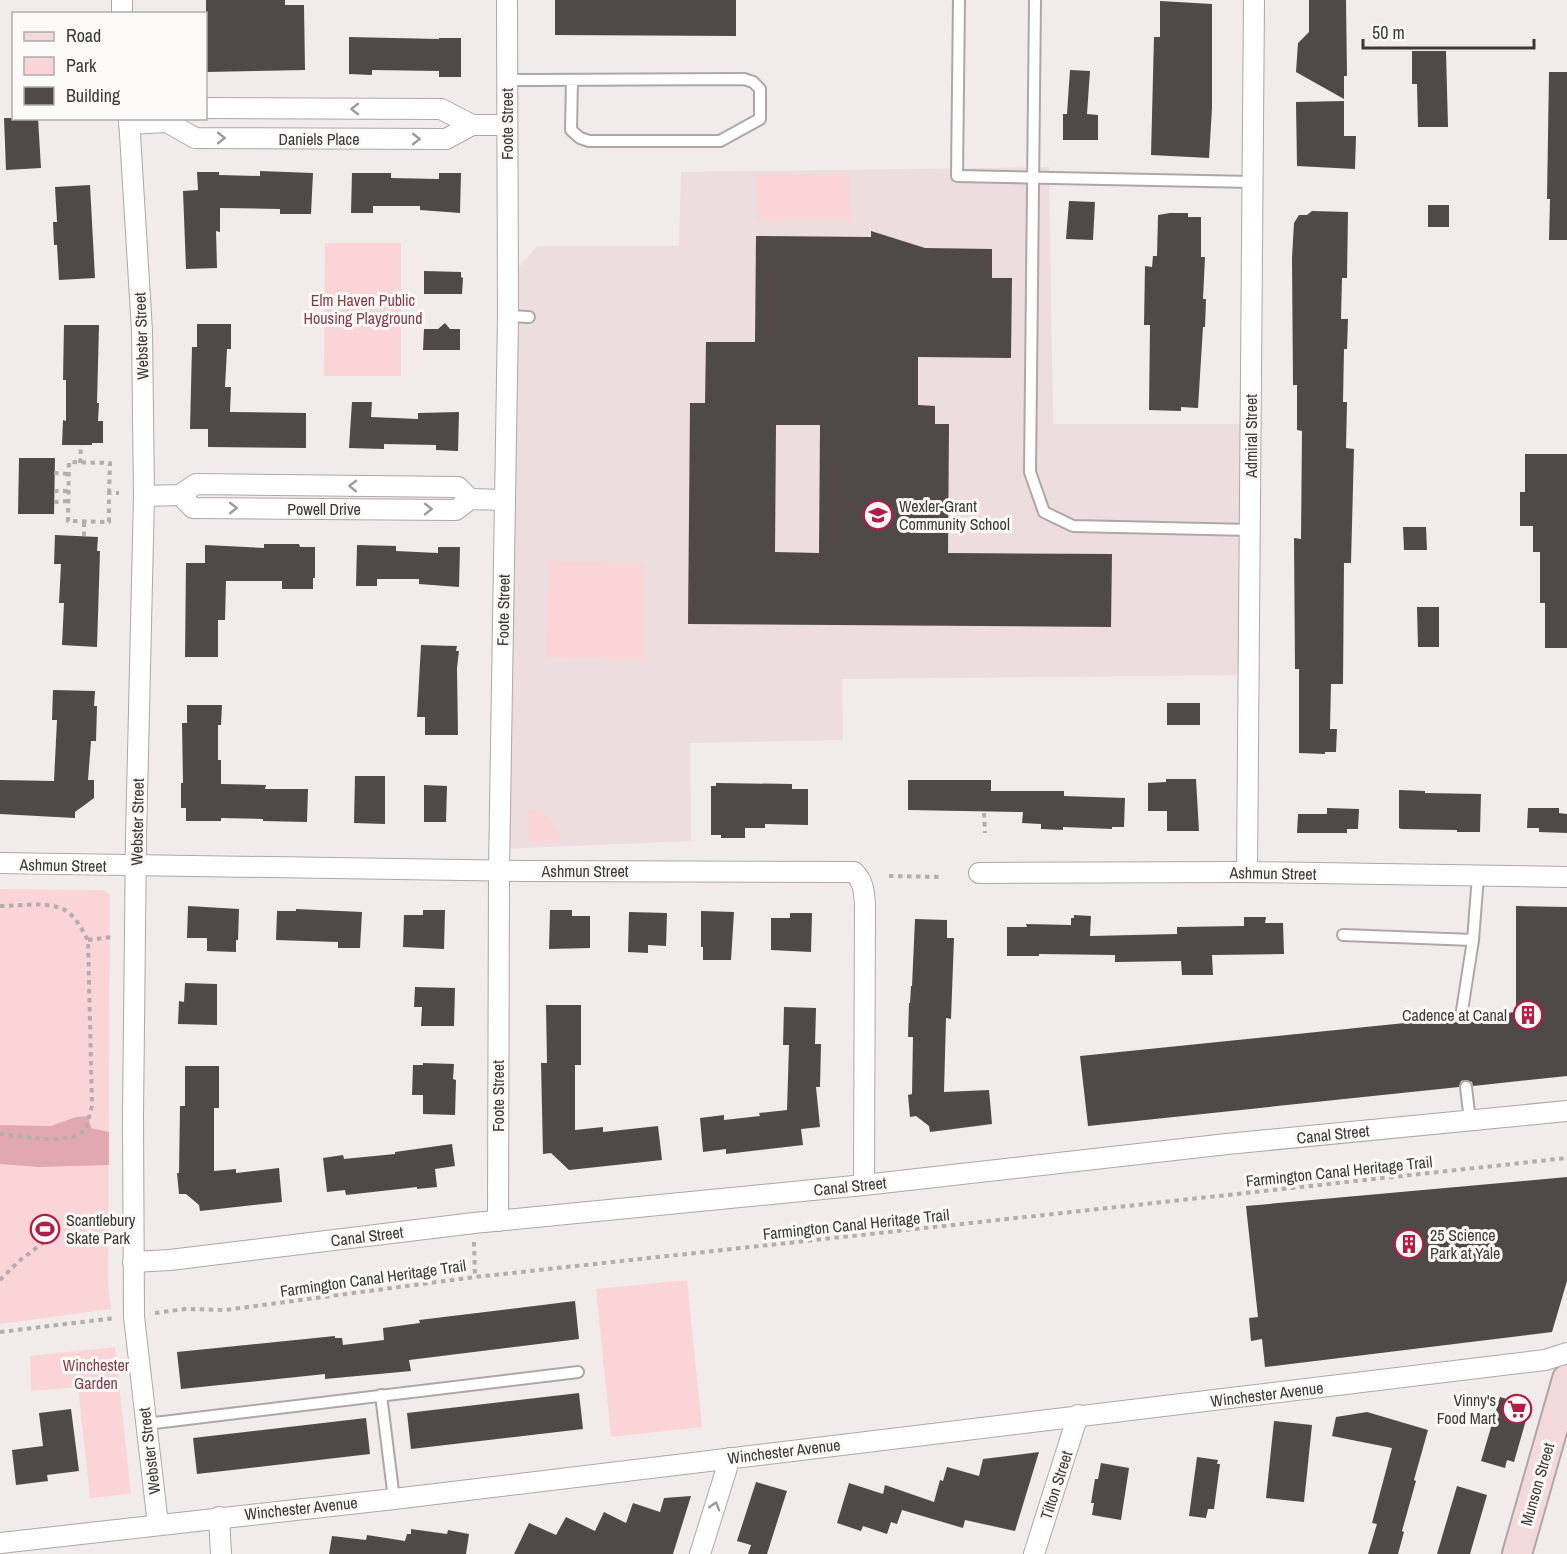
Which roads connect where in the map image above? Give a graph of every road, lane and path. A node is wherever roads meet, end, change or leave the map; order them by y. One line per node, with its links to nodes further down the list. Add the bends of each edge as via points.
1 (507, 0): 5 (street, Foote Street)
2 (959, 0): 12 (lane, via 957,176)
3 (1035, 0): 12 (lane)
4 (1254, 0): 13 (street, Admiral Street)
5 (507, 80): 6 (lane); 11 (street, Foote Street)
6 (572, 80): 6 (lane, via 744,79 753,81 760,89 760,119 720,141 589,141 572,130)
7 (207, 108): 10 (street, Daniels Place, one-way to 7, via 441,109)
8 (170, 120): 9 (street, Daniels Place); 10 (street, Daniels Place, one-way to 10, via 195,138 446,139)
9 (129, 121): 24 (street, Webster Street, via 142,331)
10 (472, 125): 11 (street, Daniels Place)
11 (506, 125): 14 (street, Foote Street)
12 (1033, 178): 13 (lane); 29 (lane, via 1030,472 1044,512 1073,526)
13 (1252, 182): 29 (street, Admiral Street)
14 (508, 316): 15 (lane); 25 (street, Foote Street)
15 (529, 317)
16 (81, 445): 17 (path)
17 (80, 463): 19 (path, via 69,462); 22 (path, via 110,463)
18 (54, 473): 19 (path)
19 (69, 474): 21 (path)
20 (54, 491): 21 (path)
21 (68, 491): 26 (path)
22 (109, 493): 23 (path); 28 (path, via 109,522)
23 (119, 493)
24 (144, 496): 25 (street, Powell Drive, via 180,495 196,484 458,487 470,499); 34 (street, Webster Street)
25 (505, 500): 35 (street, Foote Street)
26 (68, 501): 27 (path); 28 (path, via 68,521)
27 (54, 502)
28 (84, 522): 30 (path)
29 (1251, 530): 36 (street, Admiral Street)
30 (84, 537)
31 (984, 813): 32 (path)
32 (985, 833)
33 (0, 863): 34 (street, Ashmun Street)
34 (136, 866): 35 (street, Ashmun Street); 57 (street, Webster Street)
35 (499, 870): 53 (street, Ashmun Street, via 854,873 861,878 865,905); 54 (street, Foote Street)
36 (1247, 872): 37 (street, Ashmun Street); 39 (street, Ashmun Street)
37 (979, 873)
38 (889, 876): 40 (path)
39 (1478, 876): 41 (street, Ashmun Street); 46 (lane)
40 (942, 877)
41 (1567, 877)
42 (0, 906): 45 (path, via 54,906 78,922)
43 (1343, 935): 46 (lane)
44 (112, 937): 45 (path)
45 (88, 940): 51 (path, via 92,1106 89,1122 72,1138)
46 (1473, 940): 47 (lane)
47 (1461, 1017)
48 (1466, 1087): 50 (lane)
49 (1567, 1111): 50 (street, Canal Street)
50 (1470, 1120): 53 (street, Canal Street)
51 (0, 1134)
52 (1567, 1158): 58 (path, Farmington Canal Heritage Trail)
53 (864, 1185): 54 (street, Canal Street)
54 (498, 1221): 55 (street, Canal Street)
55 (474, 1223): 57 (street, Canal Street); 58 (path)
56 (43, 1243): 59 (path)
57 (133, 1262): 68 (street, Webster Street, via 134,1317)
58 (476, 1277): 60 (path, Farmington Canal Heritage Trail, via 225,1310 161,1311)
59 (0, 1280)
60 (148, 1316)
61 (122, 1319): 62 (path)
62 (0, 1332)
63 (1567, 1353): 67 (street, Winchester Avenue, via 1533,1361)
64 (578, 1372): 66 (lane)
65 (1567, 1378): 77 (main road, Munson Street)
66 (381, 1395): 68 (lane); 70 (lane)
67 (1078, 1415): 69 (street, Winchester Avenue); 76 (street, Tilton Street)
68 (146, 1424): 72 (street, Webster Street)
69 (730, 1458): 70 (street, Winchester Avenue); 75 (street, one-way to 69)
70 (394, 1498): 71 (street, Winchester Avenue)
71 (219, 1517): 72 (street, Winchester Avenue); 74 (street)
72 (158, 1525): 73 (street, Winchester Avenue)
73 (0, 1543)
74 (221, 1554)
75 (700, 1554)
76 (1034, 1554)
77 (1517, 1554)

